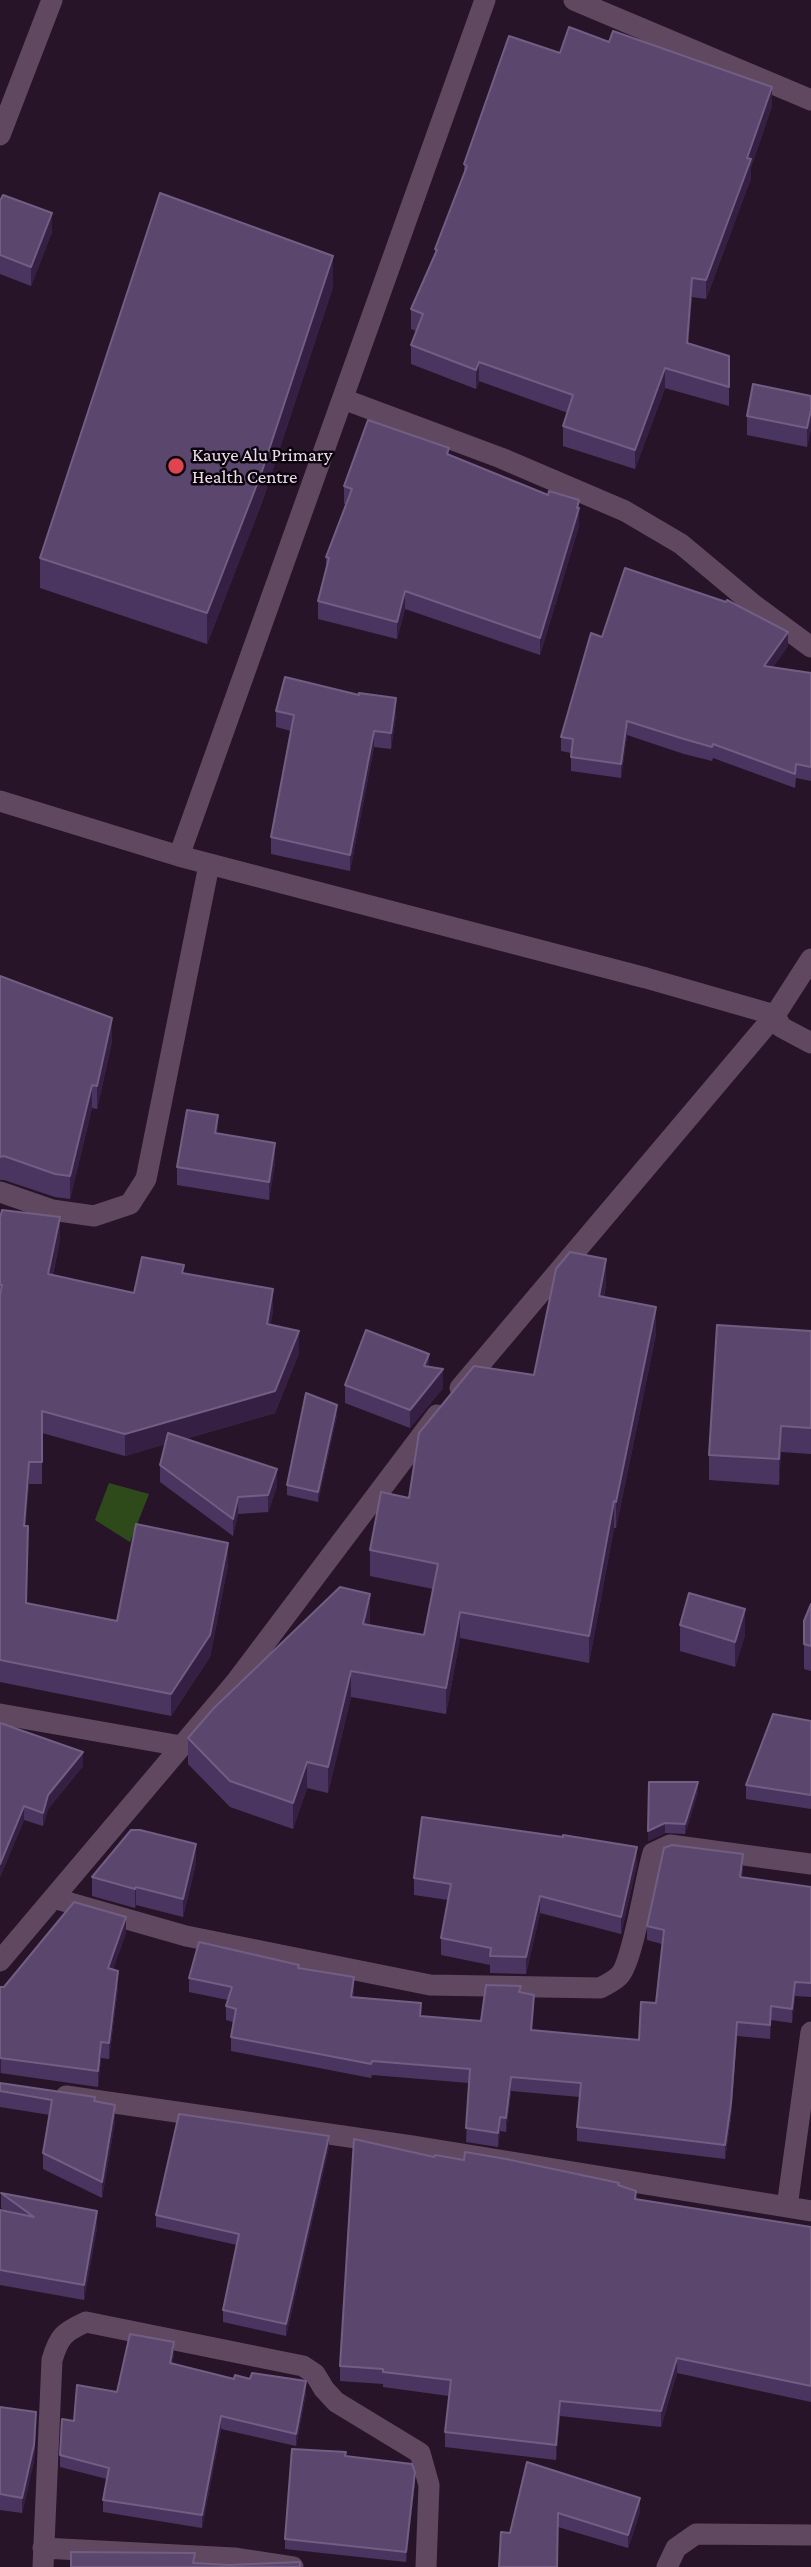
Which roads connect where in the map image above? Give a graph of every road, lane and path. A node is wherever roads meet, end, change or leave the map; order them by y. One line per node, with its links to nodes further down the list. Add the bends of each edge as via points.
1 (52, 0): 5 (street)
2 (485, 0): 6 (street)
3 (574, 0): 4 (street)
4 (811, 100)
5 (0, 135)
6 (343, 399): 7 (street, via 625,511 681,544); 9 (street)
7 (811, 647)
8 (0, 801): 9 (street)
9 (179, 856): 10 (street)
10 (209, 864): 12 (street); 14 (street, via 145,1179 130,1205 94,1216 52,1210)
11 (811, 960): 12 (street)
12 (775, 1014): 13 (street, via 781,1027); 16 (street, via 424,1431 235,1683)
13 (811, 1043)
14 (0, 1192)
15 (0, 1714): 16 (street)
16 (181, 1746): 18 (street)
17 (811, 1864): 18 (street, via 670,1844 653,1853 630,1957 620,1976 600,1989 430,1985 186,1936)
18 (53, 1898): 19 (street)
19 (2, 1956)
20 (811, 2032): 22 (street)
21 (41, 2092): 22 (street)
22 (787, 2207): 23 (street)
23 (811, 2211)
24 (811, 2535): 29 (street, via 696,2534 676,2548)
25 (43, 2558): 26 (street); 28 (street, via 52,2360 65,2332 86,2322 303,2366 315,2374 336,2402 420,2453 429,2485)
26 (234, 2563): 27 (street)
27 (293, 2567)
28 (426, 2567)
29 (667, 2567)

